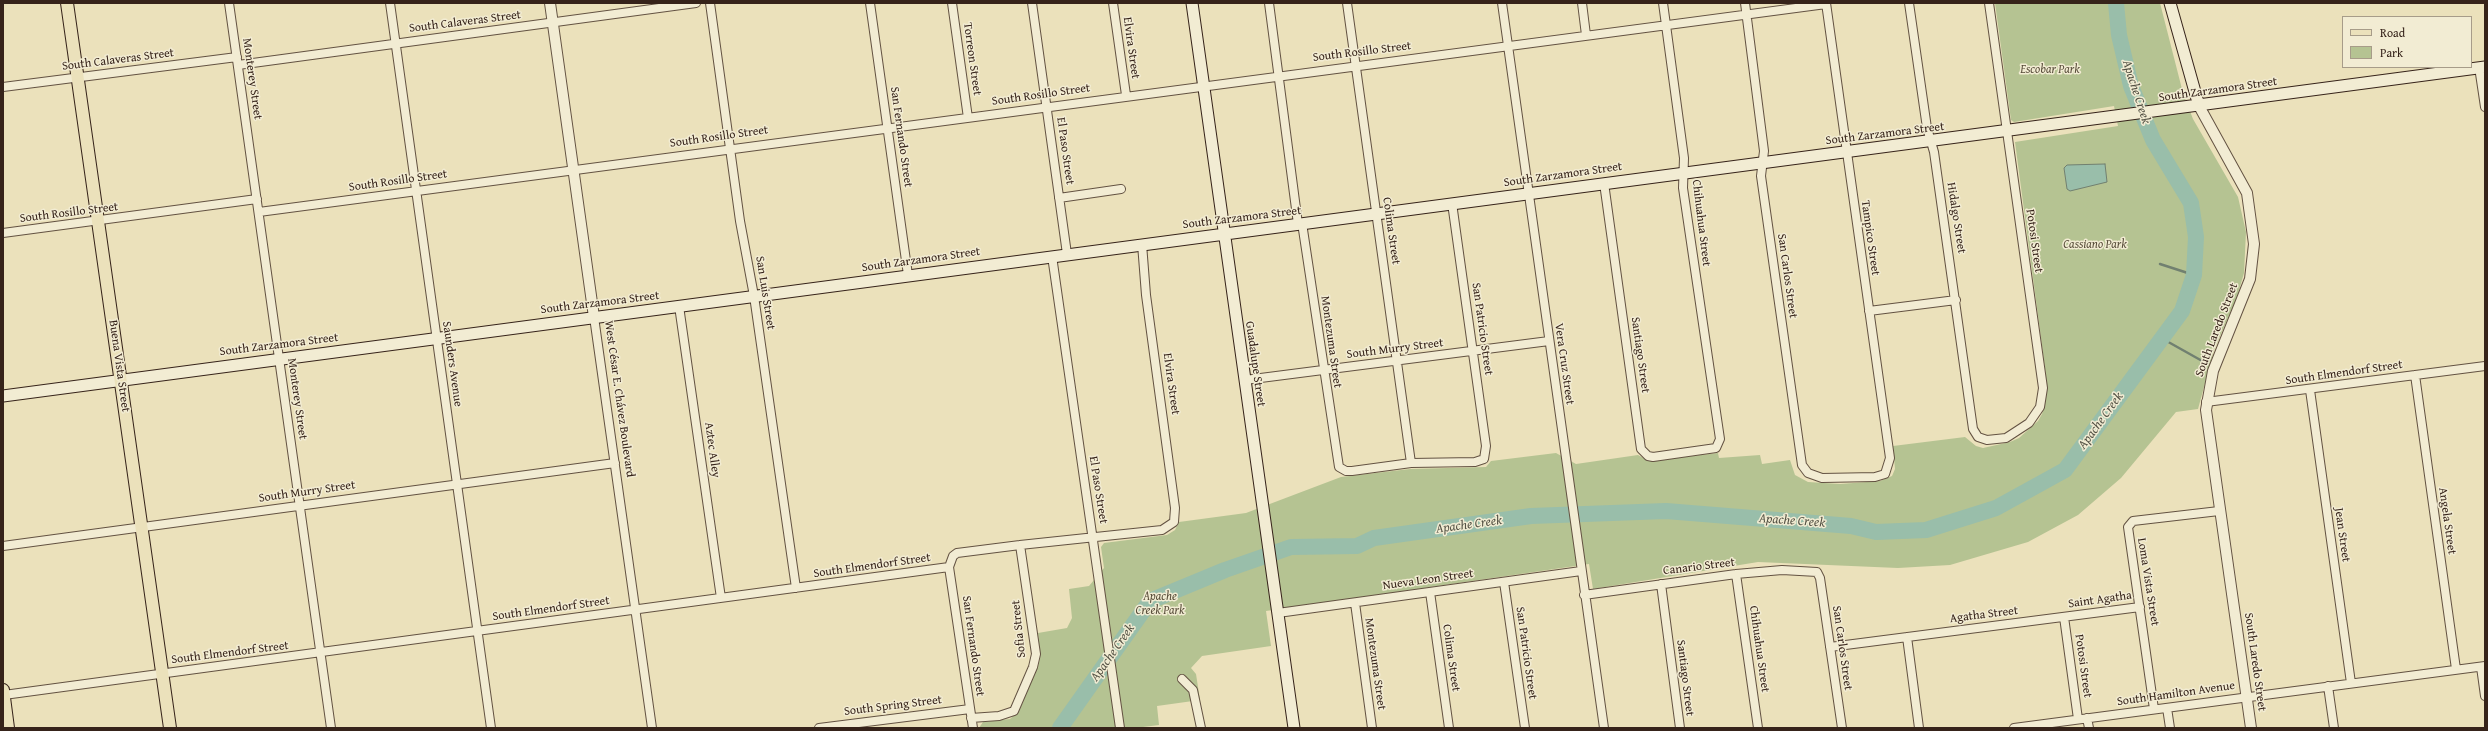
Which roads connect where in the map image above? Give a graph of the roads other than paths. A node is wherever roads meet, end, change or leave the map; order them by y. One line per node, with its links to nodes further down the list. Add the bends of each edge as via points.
1 (68, 3): 32 (main road, Buena Vista Street)
2 (229, 3): 28 (street, Monterey Street)
3 (390, 3): 26 (street, Saunders Avenue)
4 (550, 3): 23 (street, West César E. Chávez Boulevard)
5 (696, 3): 23 (street, South Calaveras Street)
6 (710, 3): 43 (street, San Luis Street)
7 (870, 3): 40 (street, San Fernando Street)
8 (952, 3): 39 (street, Torreon Street)
9 (1032, 3): 37 (street, El Paso Street)
10 (1113, 3): 35 (street, Elvira Street)
11 (1192, 3): 33 (main road, Guadalupe Street)
12 (1269, 3): 31 (street, Montezuma Street)
13 (1347, 3): 29 (street, Colima Street)
14 (1502, 3): 27 (street, Vera Cruz Street)
15 (1582, 3): 25 (street)
16 (1663, 3): 24 (street, Chihuahua Street)
17 (1745, 3): 22 (street, San Carlos Street)
18 (1826, 3): 22 (street, South Rosillo Street); 44 (street, Tampico Street)
19 (1909, 3): 42 (street, Hidalgo Street)
20 (1989, 3): 41 (street, Potosi Street)
21 (2170, 3): 36 (main road, South Laredo Street)
22 (1746, 14): 24 (street, South Rosillo Street); 45 (street, San Carlos Street, via 1764,151)
23 (553, 23): 26 (street, South Calaveras Street); 46 (street, West César E. Chávez Boulevard)
24 (1666, 24): 25 (street, South Rosillo Street); 47 (street, Chihuahua Street, via 1684,158)
25 (1586, 35): 27 (street, South Rosillo Street)
26 (395, 44): 28 (street, South Calaveras Street); 50 (street, Saunders Avenue)
27 (1508, 45): 29 (street, South Rosillo Street); 51 (street, Vera Cruz Street)
28 (237, 61): 32 (street, South Calaveras Street); 53 (street, Monterey Street)
29 (1355, 65): 31 (street, South Rosillo Street); 56 (street, Colima Street)
30 (2482, 67): 36 (main road, South Zarzamora Street); 38 (street)
31 (1279, 75): 33 (street, South Rosillo Street); 58 (street, Montezuma Street)
32 (78, 77): 34 (street, South Calaveras Street); 57 (main road, Buena Vista Street)
33 (1204, 85): 35 (street, South Rosillo Street); 60 (main road, Guadalupe Street)
34 (3, 87)
35 (1126, 95): 37 (street, South Rosillo Street)
36 (2199, 106): 41 (main road, South Zarzamora Street); 82 (street, South Laredo Street, via 2247,193 2254,244 2250,279 2213,371)
37 (1046, 107): 39 (street, South Rosillo Street); 52 (street, El Paso Street)
38 (2485, 107)
39 (968, 118): 40 (street, South Rosillo Street)
40 (888, 127): 43 (street, South Rosillo Street); 64 (street, San Fernando Street)
41 (2007, 132): 42 (main road, South Zarzamora Street); 83 (street, Potosi Street, via 2042,388 2036,416 2018,432 1996,440)
42 (1931, 141): 44 (main road, South Zarzamora Street); 66 (street, Hidalgo Street)
43 (731, 147): 46 (street, South Rosillo Street); 65 (street, San Luis Street, via 740,221)
44 (1846, 152): 45 (main road, South Zarzamora Street); 68 (street, Tampico Street)
45 (1762, 163): 47 (main road, South Zarzamora Street); 87 (street, San Carlos Street, via 1761,176 1802,465 1808,473 1822,478 1875,477)
46 (573, 171): 50 (street, South Rosillo Street); 69 (street, West César E. Chávez Boulevard)
47 (1683, 173): 48 (main road, South Zarzamora Street); 84 (street, Chihuahua Street, via 1683,188 1720,439)
48 (1604, 183): 51 (main road, South Zarzamora Street); 84 (street, Santiago Street, via 1641,449 1653,457)
49 (1121, 189): 52 (street)
50 (416, 191): 55 (street, South Rosillo Street); 70 (street, Saunders Avenue)
51 (1528, 193): 54 (main road, South Zarzamora Street); 71 (street, Vera Cruz Street)
52 (1059, 198): 62 (street, El Paso Street)
53 (257, 199): 55 (street, Monterey Street); 57 (street, South Rosillo Street)
54 (1452, 203): 56 (main road, South Zarzamora Street); 72 (street, San Patricio Street)
55 (259, 212): 73 (street, Monterey Street)
56 (1377, 213): 58 (main road, South Zarzamora Street); 74 (street, Colima Street)
57 (98, 221): 59 (street, South Rosillo Street); 78 (main road, Buena Vista Street)
58 (1300, 223): 60 (main road, South Zarzamora Street); 76 (street, Montezuma Street)
59 (3, 233)
60 (1224, 234): 61 (main road, South Zarzamora Street); 79 (main road, Guadalupe Street)
61 (1142, 244): 62 (main road, South Zarzamora Street); 91 (street, Elvira Street, via 1146,295 1175,508 1175,518)
62 (1067, 254): 63 (main road, South Zarzamora Street)
63 (1052, 256): 64 (main road, South Zarzamora Street); 93 (street, El Paso Street)
64 (908, 275): 65 (main road, South Zarzamora Street)
65 (754, 296): 67 (main road, South Zarzamora Street); 102 (street, San Luis Street)
66 (1956, 300): 68 (street); 83 (street, Hidalgo Street, via 1973,429)
67 (679, 306): 69 (main road, South Zarzamora Street); 105 (street, Aztec Alley)
68 (1869, 311): 87 (street, Tampico Street, via 1890,458)
69 (594, 317): 70 (main road, South Zarzamora Street); 85 (street, West César E. Chávez Boulevard)
70 (436, 338): 73 (main road, South Zarzamora Street); 88 (street, Saunders Avenue)
71 (1549, 341): 72 (street, South Murry Street); 97 (street, Vera Cruz Street)
72 (1473, 351): 74 (street, South Murry Street); 86 (street, San Patricio Street, via 1486,446 1484,458 1475,462)
73 (279, 358): 78 (main road, South Zarzamora Street); 89 (street, Monterey Street)
74 (1396, 361): 76 (street, South Murry Street); 86 (street, Colima Street)
75 (2485, 366): 77 (street, South Elmendorf Street)
76 (1323, 370): 79 (street, South Murry Street); 86 (street, Montezuma Street, via 1337,463 1346,471)
77 (2415, 376): 80 (street, South Elmendorf Street); 116 (street, Angela Street)
78 (121, 380): 81 (main road, South Zarzamora Street); 92 (main road, Buena Vista Street)
79 (1245, 380): 109 (main road, Guadalupe Street)
80 (2310, 390): 82 (street, South Elmendorf Street); 119 (street, Jean Street)
81 (3, 396)
82 (2206, 402): 90 (street, South Laredo Street, via 2207,429)
83 (1978, 437)
84 (1718, 446)
85 (615, 463): 88 (street, South Murry Street); 108 (street, West César E. Chávez Boulevard)
86 (1411, 463)
87 (1884, 474)
88 (457, 484): 89 (street, South Murry Street); 111 (street, Saunders Avenue)
89 (300, 504): 92 (street, South Murry Street); 114 (street, Monterey Street)
90 (2219, 511): 107 (street, Loma Vista Street, via 2130,523 2128,531); 123 (street, South Laredo Street)
91 (1171, 526): 93 (street, South Elmendorf Street, via 1162,530)
92 (142, 528): 95 (street, South Murry Street); 117 (main road, Buena Vista Street)
93 (1093, 538): 94 (street, South Elmendorf Street); 137 (street, El Paso Street)
94 (1020, 545): 96 (street, South Elmendorf Street, via 957,553); 127 (street, Sofia Street, via 1036,654 1033,667 1014,711 1000,716)
95 (3, 546)
96 (949, 567): 102 (street, South Elmendorf Street); 124 (street, San Fernando Street)
97 (1581, 571): 100 (street, Nueva Leon Street); 104 (street, Vera Cruz Street)
98 (1817, 572): 99 (street, Canario Street, via 1782,570); 113 (street, San Carlos Street)
99 (1736, 574): 101 (street, Canario Street); 145 (street, Chihuahua Street)
100 (1504, 582): 103 (street, Nueva Leon Street); 142 (street, San Patricio Street)
101 (1661, 584): 104 (street, Canario Street); 144 (street, Santiago Street)
102 (796, 588): 105 (street, South Elmendorf Street)
103 (1430, 592): 106 (street, Nueva Leon Street); 141 (street, Colima Street)
104 (1584, 595): 143 (street, Vera Cruz Street)
105 (721, 598): 108 (street, South Elmendorf Street)
106 (1355, 603): 109 (street, Nueva Leon Street); 140 (street, Montezuma Street)
107 (2140, 607): 110 (street, Saint Agatha); 126 (street, Loma Vista Street)
108 (635, 609): 111 (street, South Elmendorf Street); 134 (street, West César E. Chávez Boulevard)
109 (1278, 613): 139 (main road, Guadalupe Street)
110 (2064, 617): 112 (street, Agatha Street); 129 (street, Potosi Street)
111 (478, 632): 114 (street, South Elmendorf Street); 133 (street, Saunders Avenue)
112 (1907, 637): 113 (street); 147 (street)
113 (1830, 647): 146 (street, San Carlos Street)
114 (320, 653): 117 (street, South Elmendorf Street); 132 (street, Monterey Street)
115 (2483, 666): 116 (street, South Hamilton Avenue); 122 (street)
116 (2456, 669): 119 (street, South Hamilton Avenue)
117 (162, 674): 121 (street, South Elmendorf Street); 131 (main road, Buena Vista Street)
118 (1182, 679): 138 (street, via 1193,690)
119 (2351, 683): 120 (street, South Hamilton Avenue)
120 (2328, 686): 123 (street, South Hamilton Avenue); 152 (street)
121 (3, 693): 130 (main road)
122 (2485, 696)
123 (2247, 697): 125 (street, South Hamilton Avenue); 151 (street, South Laredo Street)
124 (970, 708): 127 (street, San Fernando Street); 135 (street, South Spring Street)
125 (2167, 708): 126 (street, South Hamilton Avenue); 150 (street)
126 (2154, 709): 128 (street, South Hamilton Avenue)
127 (972, 718): 136 (street, San Fernando Street)
128 (2087, 718): 129 (street, South Hamilton Avenue); 149 (street)
129 (2078, 720): 148 (street, South Hamilton Avenue)
130 (8, 728)
131 (170, 728)
132 (331, 728)
133 (492, 728)
134 (652, 728)
135 (819, 728)
136 (973, 728)
137 (1120, 728)
138 (1201, 728)
139 (1294, 728)
140 (1372, 728)
141 (1449, 728)
142 (1525, 728)
143 (1604, 728)
144 (1680, 728)
145 (1758, 728)
146 (1842, 728)
147 (1919, 728)
148 (2014, 728)
149 (2089, 728)
150 (2170, 728)
151 (2251, 728)
152 (2334, 728)

